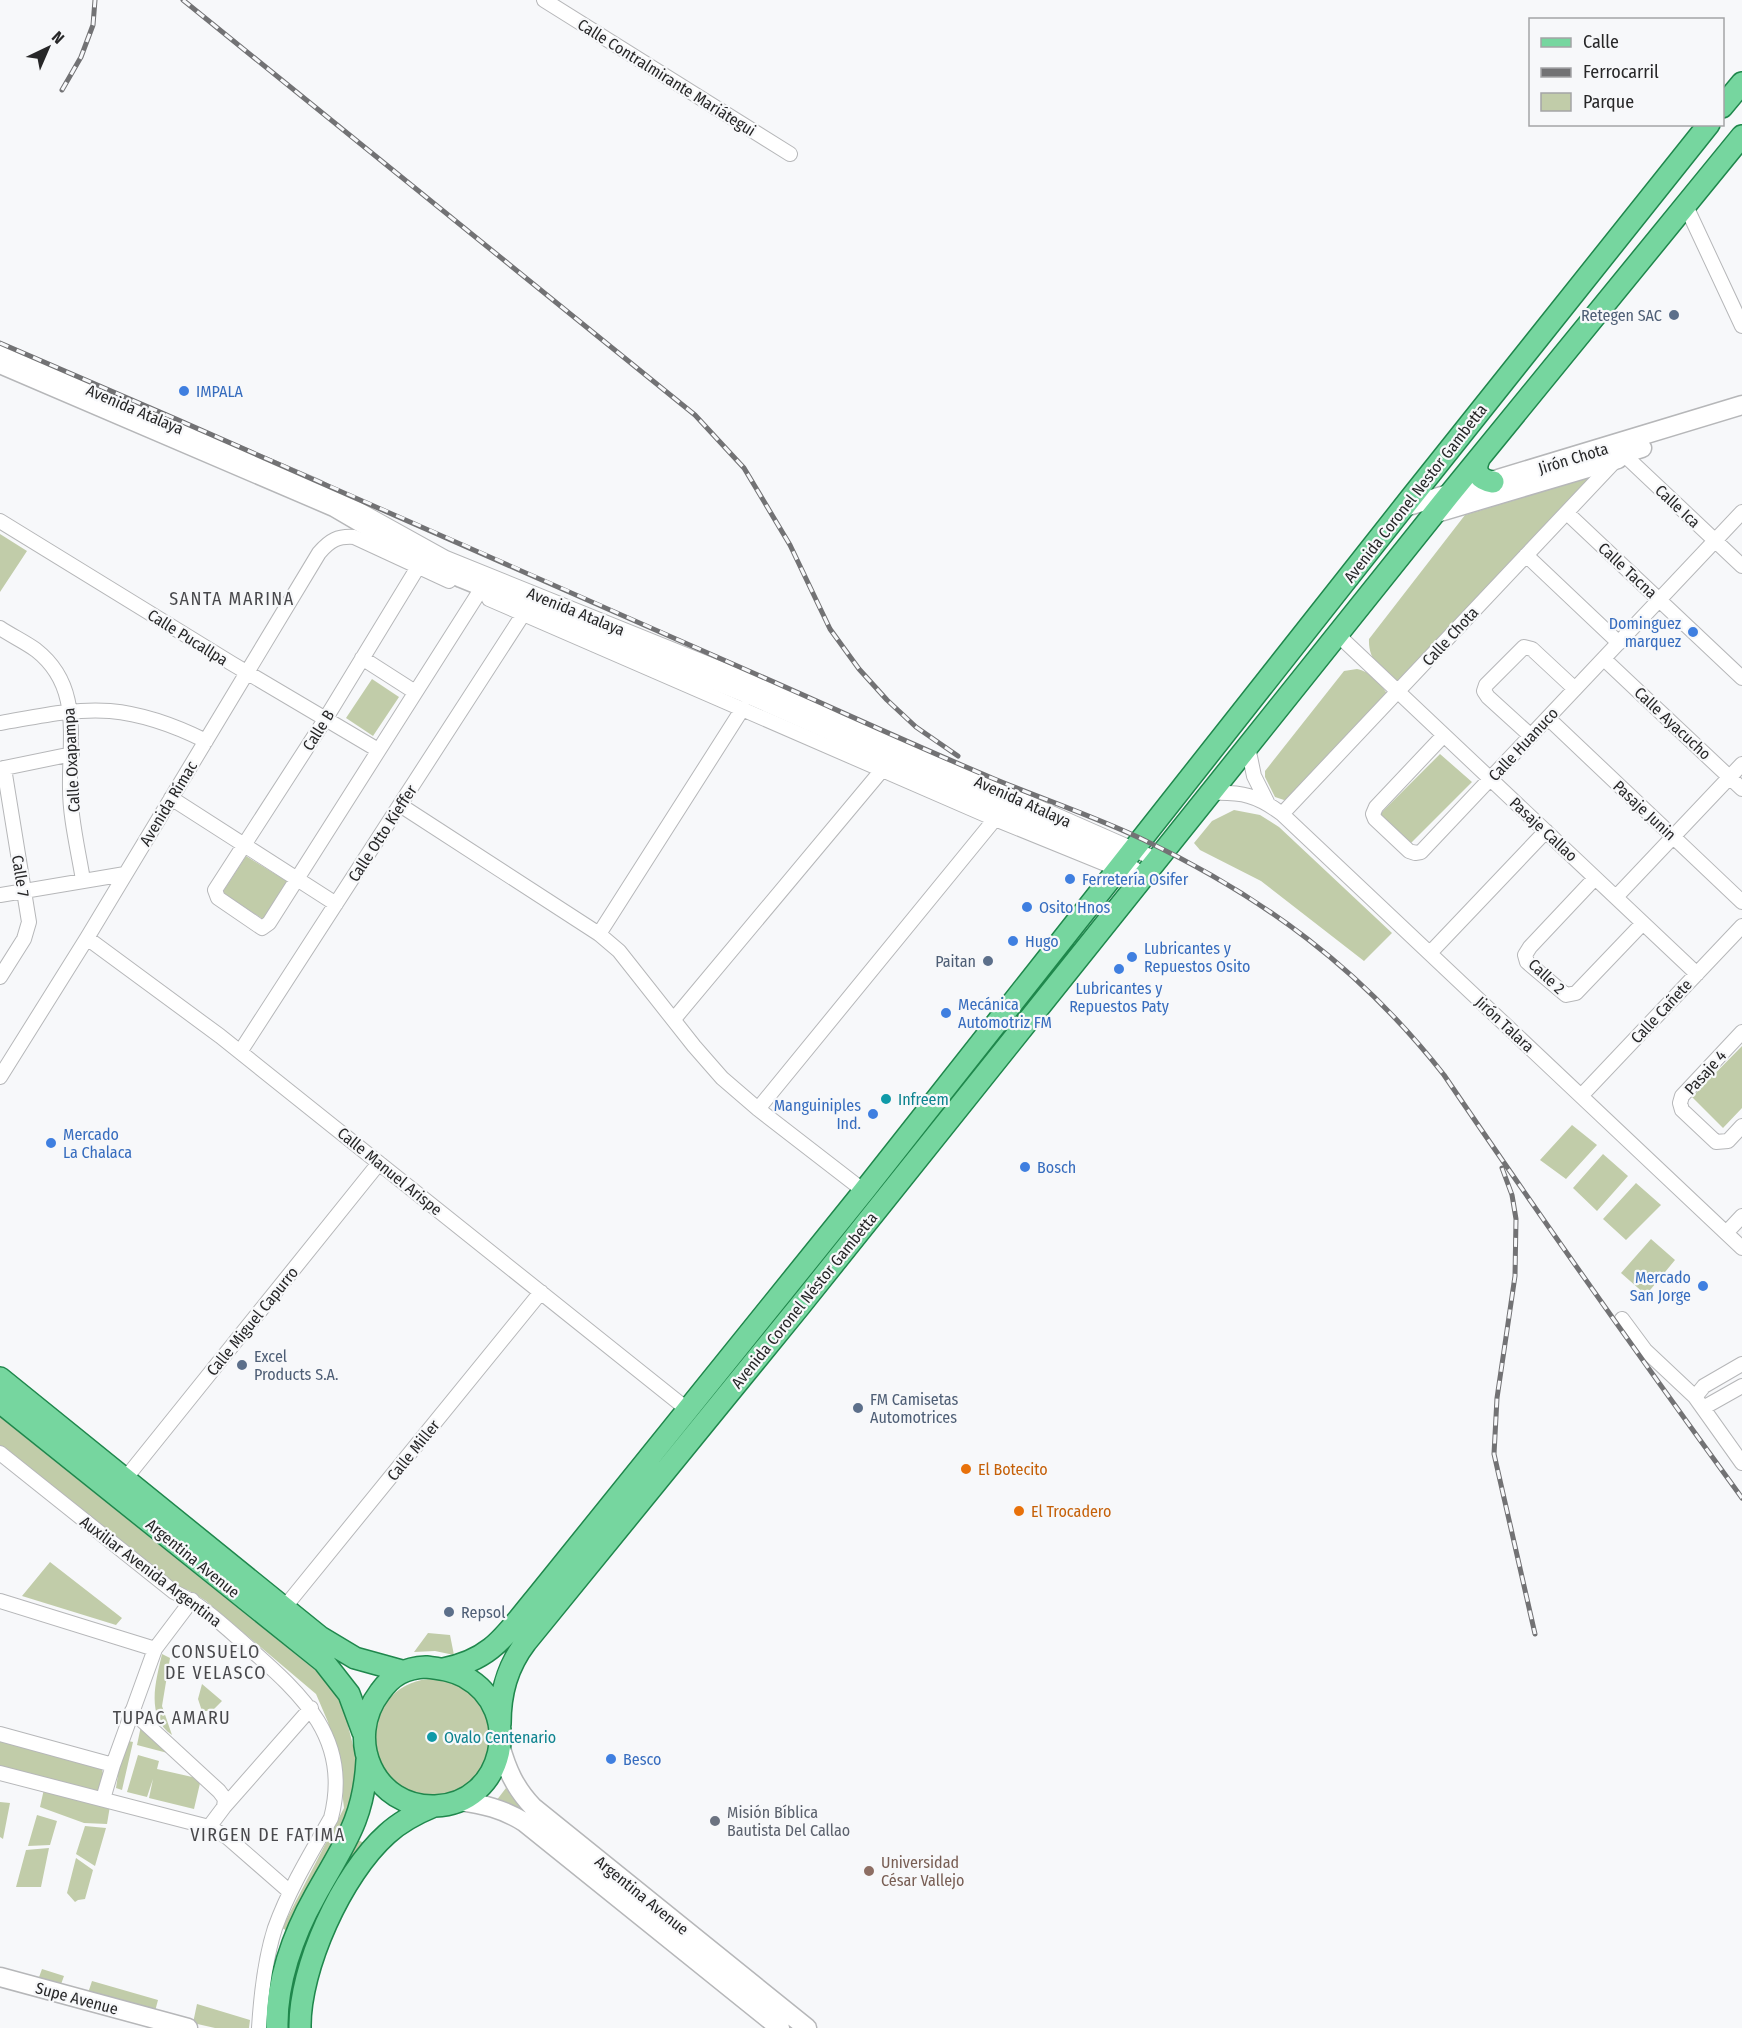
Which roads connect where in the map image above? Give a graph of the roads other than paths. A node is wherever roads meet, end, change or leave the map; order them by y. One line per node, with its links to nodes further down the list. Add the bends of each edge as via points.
1 (544, 0): 6 (street, Calle Contralmirante Mariátegui)
2 (1742, 83): 3 (main road)
3 (1724, 105)
4 (1707, 126): 18 (main road, Avenida Coronel Nestor Gambetta)
5 (1742, 136): 7 (main road, Avenida Coronel Nestor Gambetta)
6 (790, 154)
7 (1685, 204): 8 (street); 15 (main road, Avenida Coronel Nestor Gambetta)
8 (1736, 295): 9 (street)
9 (1742, 326)
10 (0, 352): 68 (street, Avenida Atalaya, via 316,486 446,558 758,684)
11 (0, 364): 68 (main road, Avenida Atalaya, via 334,507 461,578 750,695)
12 (1742, 405): 14 (main road, Jirón Chota)
13 (1742, 418): 14 (main road, Jirón Chota)
14 (1618, 453): 16 (main road, Jirón Chota); 20 (street, Calle Chota); 21 (main road, Jirón Chota); 24 (street, Calle Ica)
15 (1479, 459): 16 (main road, via 1478,475); 17 (main road, Avenida Coronel Nestor Gambetta)
16 (1493, 482): 17 (main road, Jirón Chota)
17 (1449, 495): 18 (main road, Jirón Chota); 21 (main road, Avenida Coronel Nestor Gambetta)
18 (1402, 508): 68 (main road, Avenida Coronel Nestor Gambetta)
19 (1742, 512): 24 (street, Calle Huanuco)
20 (1567, 513): 25 (street, Calle Chota); 29 (street, Calle Tacna)
21 (1433, 514): 32 (main road, Avenida Coronel Nestor Gambetta)
22 (0, 520): 36 (street, Calle Pucallpa)
23 (341, 536): 27 (street, Avenida Atalaya, via 369,542); 36 (street, Avenida Rímac, via 319,553)
24 (1715, 541): 26 (street, Calle Ica); 29 (street, Calle Huanuco)
25 (1526, 555): 33 (street); 40 (street, Calle Chota)
26 (1742, 566)
27 (418, 567): 28 (street, Avenida Atalaya); 34 (street, Calle B)
28 (478, 594): 30 (street, Avenida Atalaya); 39 (street)
29 (1659, 600): 33 (street, Calle Huanuco); 37 (street, Calle Tacna)
30 (524, 614): 41 (street, Avenida Atalaya); 61 (street, Calle Otto Kieffer)
31 (0, 628): 42 (street, Calle Oxapampa, via 37,651 56,672)
32 (1338, 635): 40 (street, Pasaje Callao); 49 (main road, Avenida Coronel Nestor Gambetta)
33 (1619, 642): 35 (street, Calle Huanuco)
34 (362, 658): 39 (street); 43 (street, Calle B)
35 (1604, 658): 38 (street, Calle Huanuco); 55 (street, Calle Ayacucho)
36 (248, 672): 43 (street, Calle Pucallpa); 48 (street, Avenida Rímac)
37 (1742, 678)
38 (1575, 689): 44 (street, Calle Huanuco); 47 (street, via 1532,649 1524,647 1486,685 1488,697)
39 (415, 692): 50 (street)
40 (1398, 692): 46 (street, Pasaje Callao); 62 (street, Calle Chota)
41 (743, 708): 54 (street, Avenida Atalaya); 82 (street)
42 (70, 712): 45 (street); 48 (street, via 108,711 140,716); 51 (street, Calle Oxapampa)
43 (326, 718): 50 (street, Calle Pucallpa); 67 (street, Calle B)
44 (1548, 718): 47 (street, Calle Huanuco); 66 (street, Pasaje Junin)
45 (0, 723)
46 (1444, 735): 56 (street, Pasaje Callao); 56 (street, Calle Huanuco, via 1376,807 1375,819 1409,851 1421,852)
47 (1531, 736): 56 (street, Calle Huanuco)
48 (206, 741): 59 (street, Avenida Rímac)
49 (1248, 747): 58 (main road, Avenida Coronel Nestor Gambetta); 60 (street, Jirón Talara, via 1254,776)
50 (378, 750): 73 (street)
51 (72, 754): 53 (street); 74 (street, Calle Oxapampa, via 70,788)
52 (1742, 764): 55 (street)
53 (2, 768): 64 (street, Calle 7)
54 (882, 770): 63 (street, Avenida Atalaya); 87 (street)
55 (1730, 777): 57 (street, Calle Ayacucho); 66 (street)
56 (1490, 779): 65 (street, Pasaje Callao)
57 (1742, 789)
58 (1211, 793): 60 (street, Jirón Talara, via 1240,793); 69 (main road, Avenida Coronel Nestor Gambetta)
59 (171, 798): 67 (street); 70 (street, Avenida Rímac)
60 (1267, 802): 62 (street, Jirón Talara)
61 (400, 805): 79 (street, Calle Otto Kieffer); 82 (street)
62 (1282, 814): 84 (street, Jirón Talara)
63 (995, 819): 68 (street, Avenida Atalaya); 92 (street)
64 (7, 830): 75 (street, Calle 7)
65 (1546, 831): 72 (street, Pasaje Callao); 84 (street)
66 (1673, 836): 77 (street); 78 (street, Pasaje Junin)
67 (243, 845): 73 (street); 73 (street, Calle B, via 215,890 218,898 262,928)
68 (1125, 860): 69 (street, Avenida Atalaya); 71 (main road, Avenida Atalaya); 95 (main road, Avenida Coronel Néstor Gambetta)
69 (1158, 860): 71 (main road, Avenida Coronel Néstor Gambetta)
70 (125, 874): 74 (street); 83 (street, Avenida Rímac)
71 (1143, 878): 120 (main road, Avenida Coronel Néstor Gambetta, via 526,1642 507,1676 500,1704)
72 (1595, 878): 77 (street, Pasaje Callao); 80 (street, Calle 2, via 1530,947 1525,955 1527,962 1566,995 1572,995)
73 (297, 879): 79 (street)
74 (83, 880): 75 (street)
75 (24, 890): 76 (street); 86 (street, Calle 7, via 28,922 24,939)
76 (0, 895)
77 (1616, 897): 80 (street, Pasaje Callao)
78 (1742, 902)
79 (336, 904): 89 (street, Calle Otto Kieffer)
80 (1643, 923): 85 (street, Pasaje Callao)
81 (1742, 926): 85 (street, Calle Cañete)
82 (599, 934): 87 (street, via 620,951)
83 (87, 938): 89 (street, Calle Manuel Arispe); 90 (street, Avenida Rímac)
84 (1430, 953): 91 (street, Jirón Talara)
85 (1697, 974): 91 (street, Calle Cañete)
86 (0, 976)
87 (674, 1019): 92 (street, via 722,1078)
88 (1742, 1032): 93 (street, Pasaje 4, via 1682,1096 1680,1103 1682,1110 1716,1142 1728,1141)
89 (240, 1052): 94 (street, Calle Manuel Arispe)
90 (0, 1077)
91 (1581, 1096): 97 (street, Jirón Talara)
92 (758, 1109): 95 (street)
93 (1742, 1126)
94 (379, 1163): 99 (street, Calle Manuel Arispe); 109 (street, Calle Miguel Capurro)
95 (864, 1191): 106 (main road, Avenida Coronel Néstor Gambetta)
96 (1742, 1215): 97 (street)
97 (1725, 1233): 98 (street, Jirón Talara)
98 (1742, 1248)
99 (541, 1292): 106 (street, Calle Manuel Arispe); 112 (street, Calle Miller)
100 (1622, 1319): 105 (street, via 1645,1350)
101 (1742, 1364): 105 (street, via 1704,1386)
102 (0, 1378): 109 (main road, Argentina Avenue)
103 (1742, 1386): 105 (street)
104 (0, 1402): 118 (main road, Argentina Avenue, via 324,1662 349,1694)
105 (1699, 1402): 108 (street)
106 (688, 1410): 114 (main road, Avenida Coronel Néstor Gambetta, via 499,1643 470,1662)
107 (2, 1459): 110 (street, Auxiliar Avenida Argentina, via 174,1592)
108 (1742, 1463)
109 (125, 1479): 112 (main road, Argentina Avenue)
110 (192, 1600): 113 (street); 116 (street, Auxiliar Avenida Argentina, via 288,1682)
111 (0, 1601): 113 (street)
112 (284, 1608): 115 (main road, Argentina Avenue, via 339,1650 371,1664)
113 (155, 1649): 117 (street)
114 (443, 1669): 115 (main road); 120 (main road, via 476,1684 487,1696 495,1709)
115 (402, 1671): 118 (main road, via 372,1702)
116 (311, 1708): 127 (street); 130 (street, Auxiliar Avenida Argentina, via 327,1737 334,1767 335,1804 332,1818)
117 (132, 1711): 122 (street); 127 (street, via 219,1791 225,1798)
118 (363, 1732): 121 (main road)
119 (0, 1734): 122 (street)
120 (500, 1734): 125 (main road, via 498,1758 484,1782); 129 (main road, Argentina Avenue, via 506,1767 521,1794)
121 (367, 1760): 126 (main road, via 390,1791 404,1800); 135 (main road, via 363,1799 352,1830 314,1897 290,1953)
122 (113, 1765): 124 (street)
123 (0, 1773): 124 (street)
124 (103, 1799): 128 (street)
125 (459, 1801): 126 (main road); 129 (main road, Argentina Avenue, via 512,1814)
126 (434, 1806): 136 (main road, via 387,1834 348,1884 310,1964)
127 (224, 1807): 128 (street)
128 (208, 1827): 130 (street, via 227,1837)
129 (562, 1842): 131 (main road, Argentina Avenue)
130 (290, 1892): 134 (street, Auxiliar Avenida Argentina, via 270,1951)
131 (720, 1969): 137 (main road, Argentina Avenue); 138 (main road, Argentina Avenue)
132 (0, 1977): 133 (main road, Supe Avenue)
133 (188, 2028)
134 (259, 2028)
135 (277, 2028)
136 (300, 2028)
137 (780, 2028)
138 (807, 2028)

